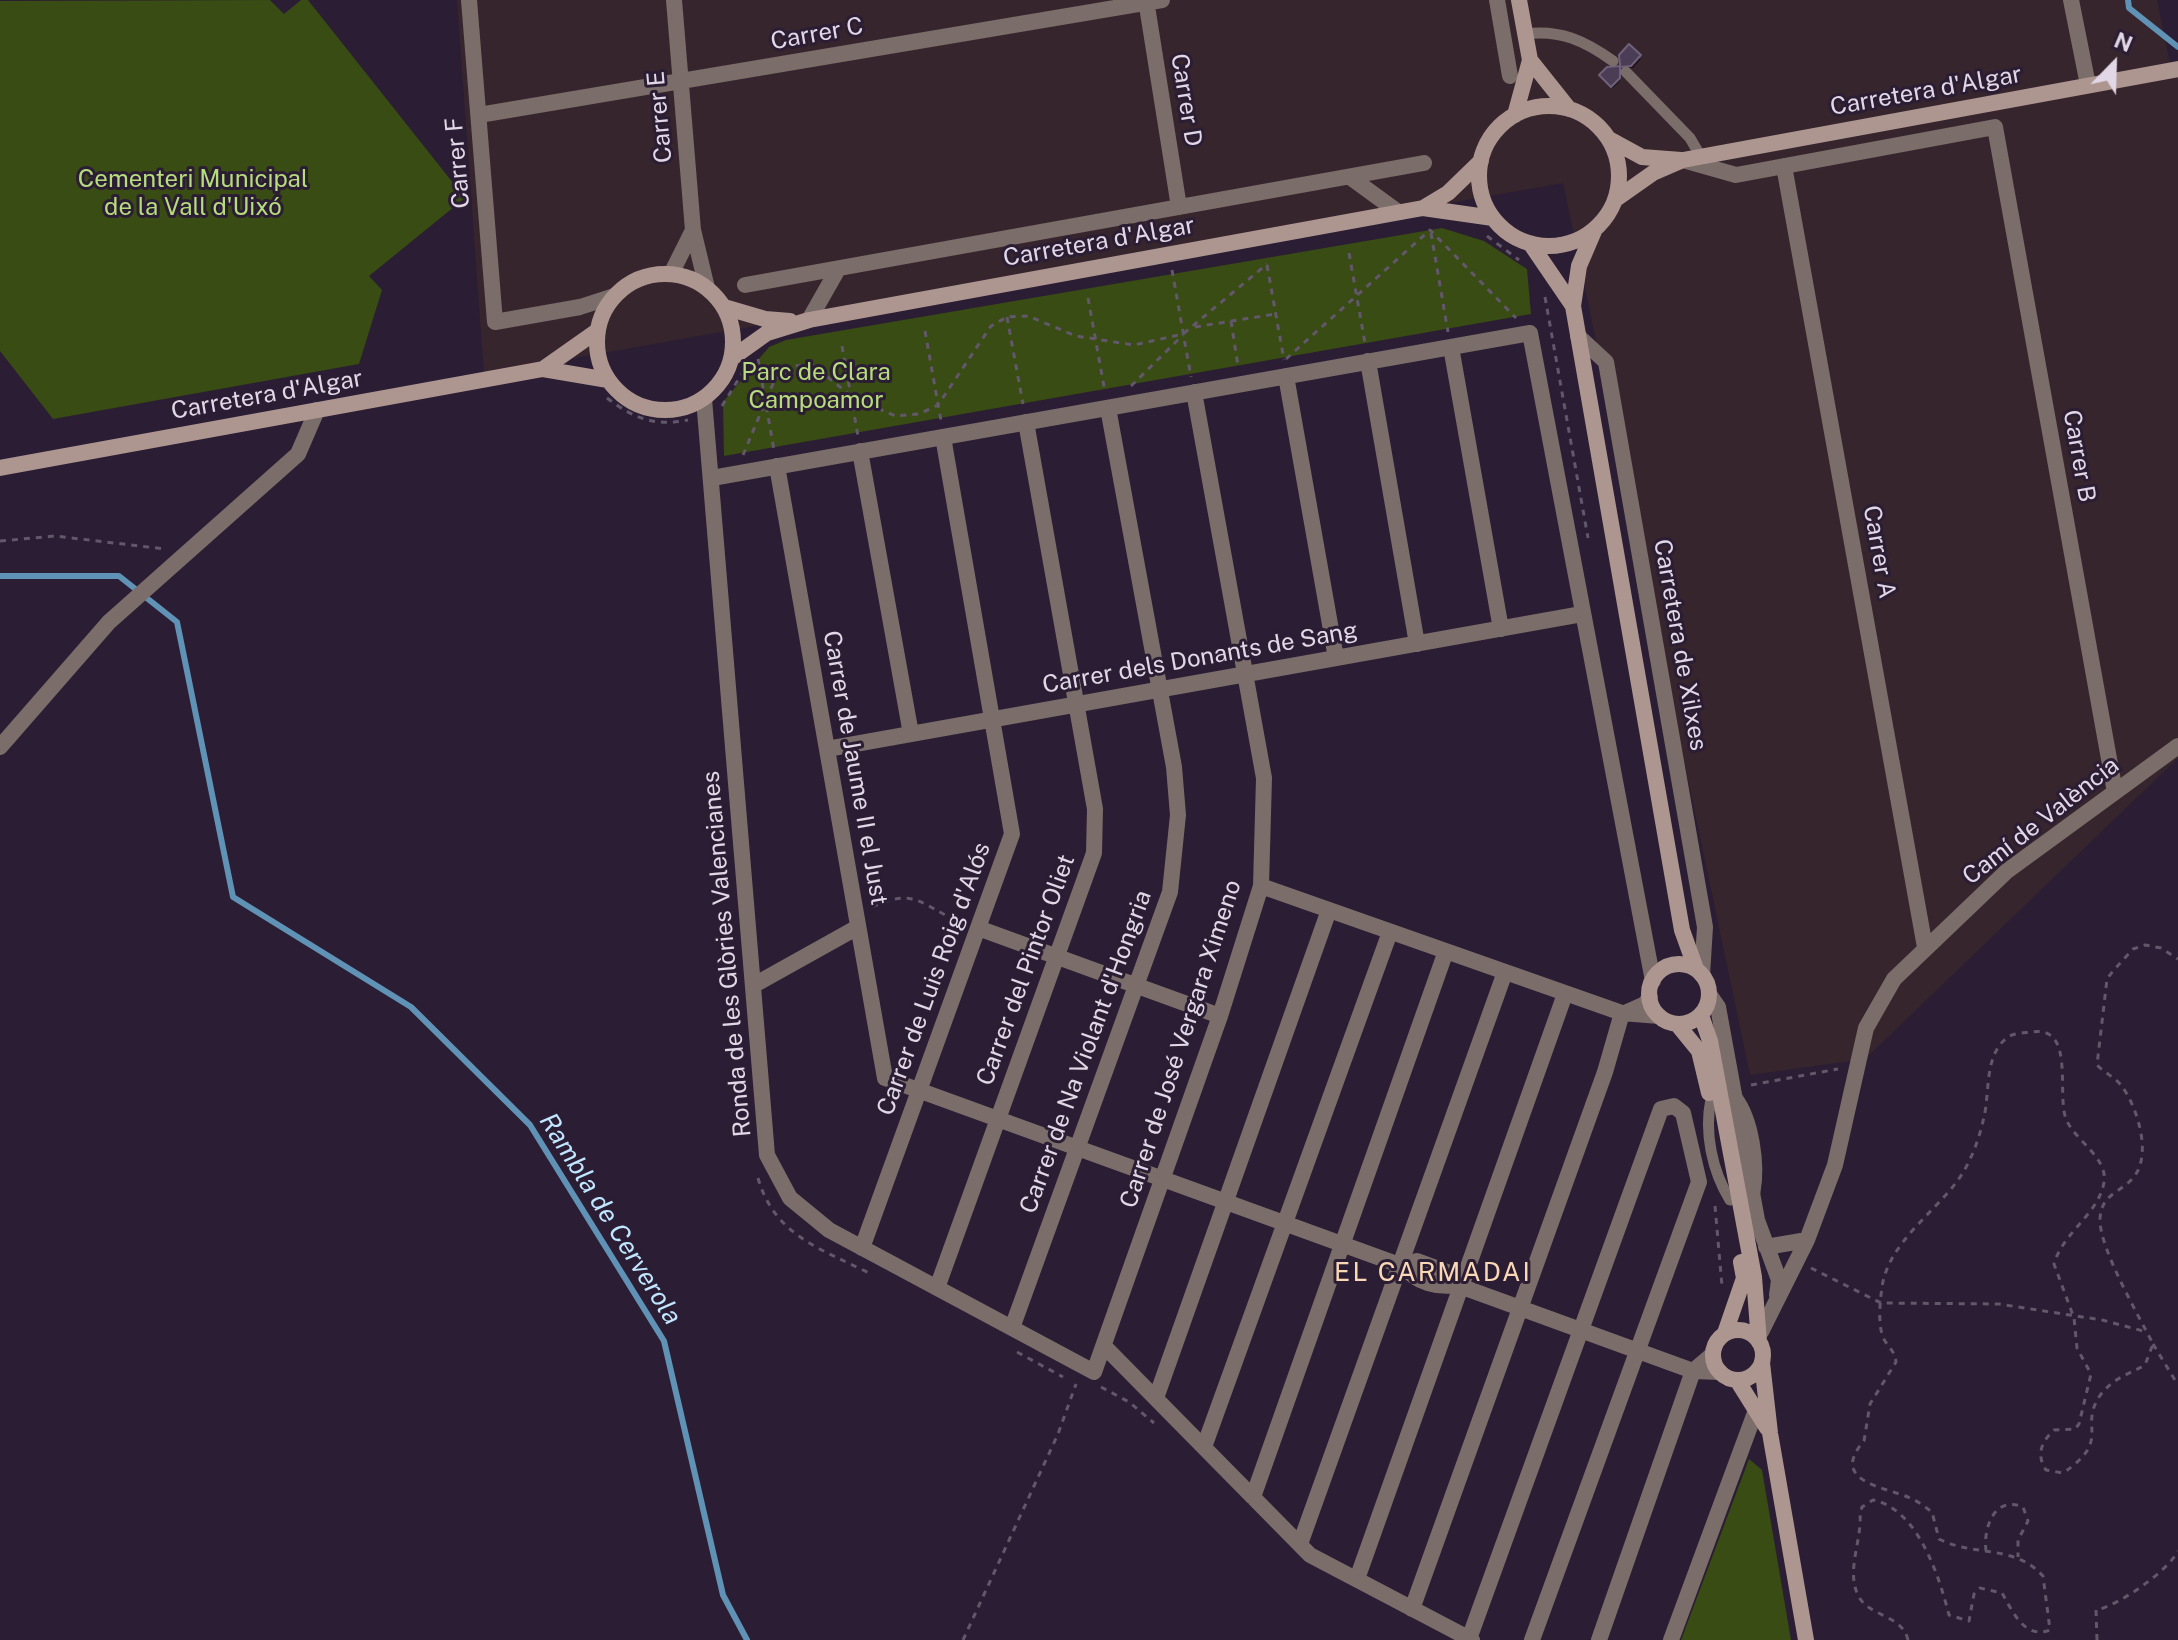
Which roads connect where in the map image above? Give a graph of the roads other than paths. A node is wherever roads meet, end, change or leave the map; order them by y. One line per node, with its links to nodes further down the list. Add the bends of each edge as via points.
1 (469, 0): 16 (street, Carrer F)
2 (674, 0): 13 (street, Carrer E)
3 (1497, 0): 12 (street)
4 (1519, 0): 7 (main road)
5 (2071, 0): 14 (street)
6 (1152, 1): 13 (street, Carrer C); 27 (street, Carrer D)
7 (1525, 34): 8 (main road); 9 (lane, via 1550,30 1568,35)
8 (1530, 60): 15 (main road); 17 (main road)
9 (1613, 61)
10 (2178, 69): 14 (main road, Carretera d'Algar)
11 (1626, 72): 20 (lane, via 1690,138)
12 (1510, 76)
13 (681, 81): 16 (street, Carrer C); 31 (street, Carrer E)
14 (2088, 85): 20 (main road, Carretera d'Algar)
15 (1569, 109): 17 (main road, via 1532,108); 19 (main road, via 1585,115)
16 (479, 115): 38 (street, Carrer F, via 495,322)
17 (1515, 115): 22 (main road, via 1499,126)
18 (1995, 127): 24 (street, Carretera d'Algar); 72 (street, Carrer B)
19 (1609, 139): 21 (main road, Carretera d'Algar, via 1642,157); 26 (main road, via 1620,179)
20 (1701, 157): 21 (main road, Carretera d'Algar)
21 (1683, 160): 24 (street, Carretera d'Algar, via 1736,175); 26 (main road, Carretera d'Algar)
22 (1481, 161): 29 (main road, Carretera d'Algar); 30 (main road, via 1483,200)
23 (1424, 163): 25 (street, Carretera d'Algar)
24 (1784, 166): 79 (street, Carrer A)
25 (1350, 177): 27 (street, Carretera d'Algar); 28 (street)
26 (1616, 199): 32 (main road)
27 (1179, 207): 34 (street, Carretera d'Algar)
28 (1398, 212): 29 (main road, Carretera d'Algar); 41 (main road, Carretera d'Algar)
29 (1425, 215): 30 (main road, Carretera d'Algar)
30 (1493, 218): 33 (main road, via 1509,234)
31 (693, 230): 35 (street); 37 (street, Carrer E)
32 (1594, 231): 33 (main road, via 1563,244); 39 (main road, Carretera de Xilxes, via 1579,266)
33 (1530, 243): 39 (main road, Carretera de Xilxes)
34 (838, 269): 36 (street, Carretera d'Algar); 41 (street)
35 (671, 274): 37 (main road); 38 (main road, via 650,275)
36 (745, 285)
37 (707, 288): 40 (main road)
38 (614, 296): 42 (main road)
39 (1573, 306): 43 (main road, Carretera de Xilxes)
40 (724, 307): 41 (main road, Carretera d'Algar, via 765,319); 45 (main road, via 731,323)
41 (804, 321): 45 (main road, Carretera d'Algar, via 767,333)
42 (597, 331): 47 (main road, Carretera d'Algar); 49 (main road, via 596,348)
43 (1578, 336): 77 (main road, Carretera de Xilxes); 84 (street, Carretera de Xilxes, via 1606,362 1705,927)
44 (1451, 347): 46 (street); 60 (street, via 1530,333); 61 (street)
45 (732, 358): 51 (main road, via 717,388)
46 (1368, 361): 48 (street); 62 (street)
47 (543, 369): 49 (main road, Carretera d'Algar); 53 (main road, Carretera d'Algar)
48 (1286, 376): 50 (street); 63 (street)
49 (608, 380): 51 (main road, via 622,396 662,411)
50 (1194, 392): 52 (street); 64 (street, Carrer de José Vergara Ximeno)
51 (704, 399): 59 (street, Ronda de les Glòries Valencianes)
52 (1108, 408): 54 (street); 65 (street, Carrer de Na Violant d'Hongria)
53 (317, 410): 58 (main road, Carretera d'Algar); 70 (street, via 298,454 109,622)
54 (1026, 422): 55 (street); 66 (street, Carrer del Pintor Oliet)
55 (943, 437): 56 (street); 67 (street, Carrer de Luis Roig d'Alós)
56 (860, 451): 57 (street); 68 (street)
57 (777, 466): 59 (street); 71 (street, Carrer de Jaume II el Just)
58 (0, 468)
59 (712, 478): 85 (street, Ronda de les Glòries Valencianes)
60 (1582, 614): 61 (street, Carrer dels Donants de Sang); 87 (street)
61 (1501, 629): 62 (street, Carrer dels Donants de Sang)
62 (1417, 644): 63 (street, Carrer dels Donants de Sang)
63 (1336, 658): 64 (street, Carrer dels Donants de Sang)
64 (1245, 674): 65 (street, Carrer dels Donants de Sang); 73 (street, Carrer de José Vergara Ximeno, via 1264,778)
65 (1160, 690): 66 (street, Carrer dels Donants de Sang); 86 (street, Carrer de Na Violant d'Hongria, via 1178,815 1170,892)
66 (1076, 704): 67 (street, Carrer dels Donants de Sang); 81 (street, Carrer del Pintor Oliet, via 1095,809 1094,853)
67 (992, 720): 68 (street, Carrer dels Donants de Sang); 76 (street, Carrer de Luis Roig d'Alós, via 1012,834)
68 (911, 734): 71 (street, Carrer dels Donants de Sang)
69 (2178, 746): 72 (street, Camí de València)
70 (0, 747)
71 (827, 749): 75 (street, Carrer de Jaume II el Just)
72 (2115, 792): 79 (street, Camí de València, via 2007,871)
73 (1261, 886): 74 (street); 92 (street, Carrer de José Vergara Ximeno)
74 (1329, 910): 78 (street); 99 (street)
75 (857, 920): 85 (street); 95 (street, Carrer de Jaume II el Just, via 885,1078)
76 (979, 925): 81 (street); 95 (street, Carrer de Luis Roig d'Alós)
77 (1682, 930): 82 (main road, Carretera de Xilxes); 84 (main road, Carretera de Xilxes)
78 (1390, 932): 80 (street); 100 (street)
79 (1925, 947): 101 (street, Camí de València, via 1894,979 1866,1028 1835,1165)
80 (1446, 951): 83 (street); 102 (street)
81 (1057, 957): 86 (street); 96 (street, Carrer del Pintor Oliet)
82 (1670, 966): 84 (main road); 87 (main road)
83 (1505, 972): 88 (street); 105 (street)
84 (1699, 972): 89 (main road)
85 (754, 985): 104 (street, Ronda de les Glòries Valencianes, via 767,1155 790,1198 829,1230)
86 (1136, 986): 92 (street); 97 (street, Carrer de Na Violant d'Hongria)
87 (1651, 989): 90 (street, via 1645,1004); 93 (main road)
88 (1565, 994): 90 (street); 106 (street)
89 (1709, 994): 91 (main road); 103 (street, via 1718,1007)
90 (1622, 1013): 93 (street); 108 (street)
91 (1701, 1015): 94 (main road); 113 (main road, via 1754,1277)
92 (1220, 1016): 98 (street, Carrer de José Vergara Ximeno)
93 (1659, 1016): 94 (main road)
94 (1677, 1024): 112 (main road, via 1699,1051 1744,1278)
95 (919, 1091): 96 (street); 104 (street, Carrer de Luis Roig d'Alós)
96 (998, 1119): 97 (street); 107 (street, Carrer del Pintor Oliet)
97 (1078, 1148): 98 (street); 110 (street, Carrer de Na Violant d'Hongria)
98 (1163, 1179): 99 (street); 114 (street, Carrer de José Vergara Ximeno)
99 (1225, 1202): 100 (street); 122 (street)
100 (1285, 1223): 102 (street); 125 (street)
101 (1807, 1240): 103 (street); 109 (street, Camí de València)
102 (1343, 1244): 105 (street); 126 (street)
103 (1766, 1247): 109 (street, via 1779,1280)
104 (862, 1248): 107 (street, Ronda de les Glòries Valencianes)
105 (1402, 1266): 106 (street, via 1417,1261 1447,1272); 127 (street)
106 (1459, 1286): 108 (street); 128 (street)
107 (937, 1288): 110 (street, Ronda de les Glòries Valencianes)
108 (1520, 1308): 111 (street); 129 (street)
109 (1774, 1309): 113 (street, Camí de València)
110 (1012, 1328): 119 (street, Ronda de les Glòries Valencianes)
111 (1580, 1330): 115 (street); 115 (street, via 1661,1109 1674,1106 1683,1113 1699,1182); 130 (street)
112 (1725, 1333): 113 (main road, via 1740,1330); 116 (main road)
113 (1760, 1337): 117 (main road)
114 (1104, 1346): 119 (street, Carrer de José Vergara Ximeno); 122 (street)
115 (1637, 1351): 118 (street); 131 (street)
116 (1713, 1354): 118 (street); 120 (main road)
117 (1762, 1363): 121 (main road, via 1752,1376); 124 (main road)
118 (1693, 1371): 120 (street); 132 (street)
119 (1094, 1372)
120 (1720, 1372): 121 (main road)
121 (1737, 1380): 123 (main road)
122 (1156, 1398): 125 (street)
123 (1756, 1410): 124 (main road); 133 (street)
124 (1770, 1433): 134 (main road)
125 (1204, 1447): 126 (street)
126 (1253, 1497): 127 (street)
127 (1300, 1544): 128 (street, via 1310,1555)
128 (1357, 1579): 129 (street)
129 (1412, 1609): 130 (street)
130 (1470, 1639)
131 (1532, 1640)
132 (1599, 1640)
133 (1671, 1640)
134 (1806, 1640)

